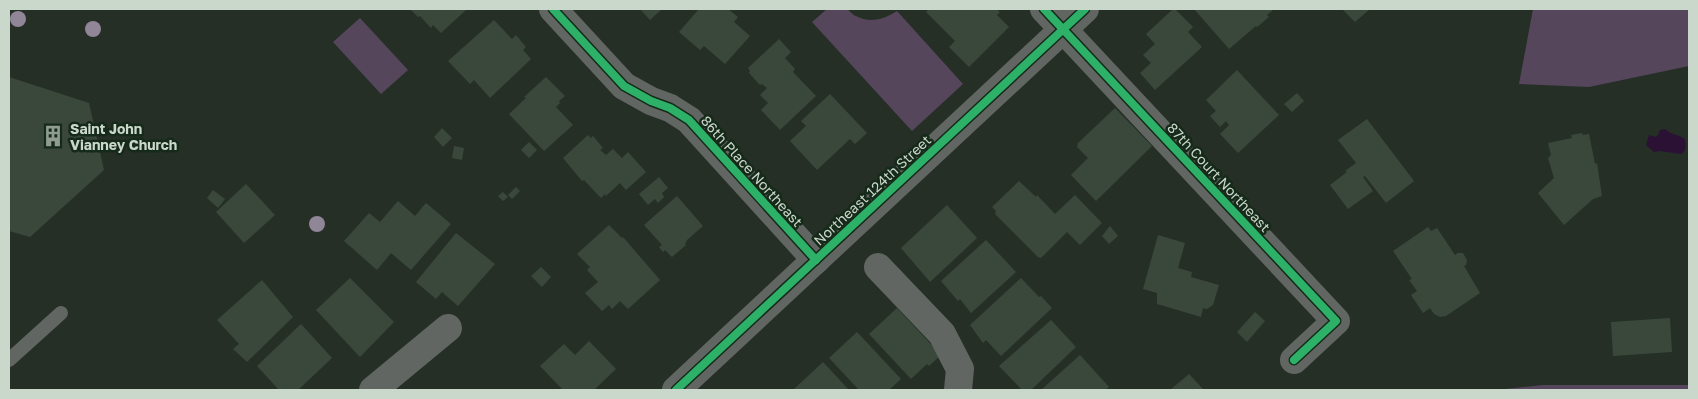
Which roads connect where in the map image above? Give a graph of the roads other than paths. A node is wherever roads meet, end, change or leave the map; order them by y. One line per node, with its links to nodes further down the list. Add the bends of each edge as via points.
1 (553, 9): 5 (street, 86th Place Northeast, via 624,86 689,120)
2 (1044, 9): 4 (street, 87th Court Northeast)
3 (1085, 9): 4 (street, Northeast 124th Street)
4 (1064, 28): 5 (street, Northeast 124th Street); 10 (street, 87th Court Northeast, via 1336,321)
5 (816, 260): 12 (street, Northeast 124th Street)
6 (878, 267): 13 (street, via 942,334 960,369)
7 (61, 312): 9 (lane)
8 (448, 328): 11 (street)
9 (9, 360)
10 (1294, 360)
11 (372, 390)
12 (676, 390)
13 (958, 390)

